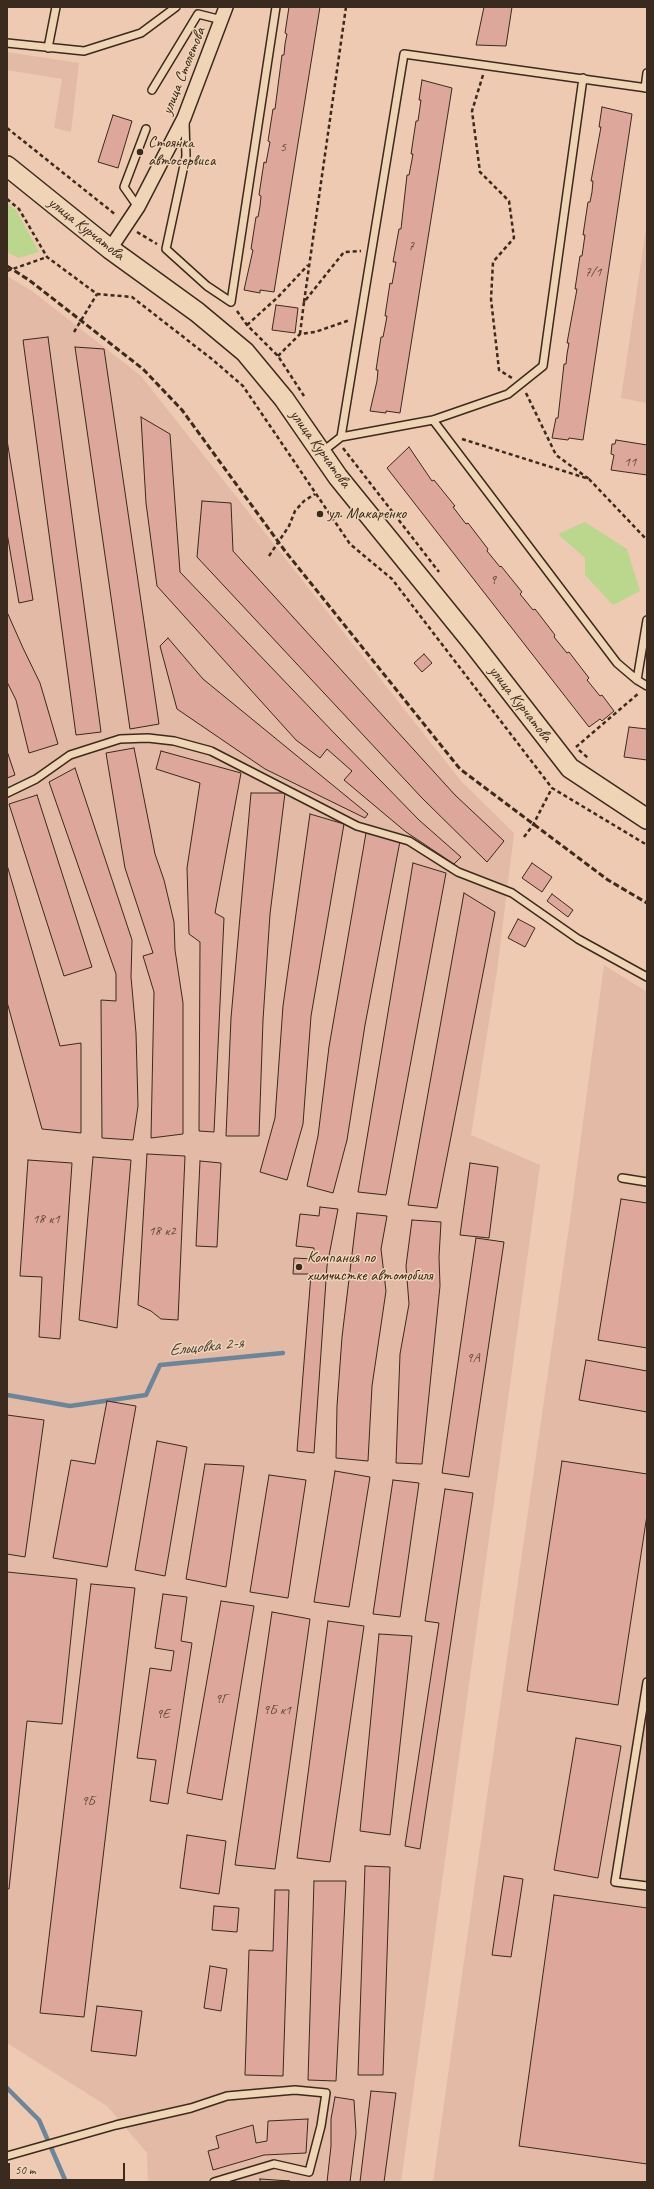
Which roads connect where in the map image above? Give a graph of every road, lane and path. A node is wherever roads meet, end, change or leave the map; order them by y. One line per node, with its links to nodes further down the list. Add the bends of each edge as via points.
1 (56, 7): 8 (lane)
2 (176, 7): 8 (lane, via 141,33 84,51)
3 (226, 7): 6 (street, улица Столетова)
4 (276, 7): 14 (lane, via 230,302 207,286 166,249 186,156)
5 (346, 7): 25 (path)
6 (222, 20): 13 (lane, via 198,14); 14 (street, улица Столетова)
7 (7, 43): 8 (lane)
8 (48, 48)
9 (486, 65): 11 (lane); 23 (lane, via 404,54); 34 (path, via 472,111 480,172 509,201 514,238 493,262 491,299 499,370)
10 (647, 73): 12 (lane)
11 (582, 78): 12 (lane); 34 (lane, via 543,366)
12 (646, 88)
13 (152, 90)
14 (184, 118): 19 (street, улица Столетова)
15 (7, 128): 20 (path)
16 (146, 129): 19 (lane, via 124,187)
17 (7, 166): 22 (main road, улица Курчатова)
18 (7, 199): 24 (path, via 19,209)
19 (138, 207): 20 (street, улица Столетова)
20 (128, 224): 21 (path); 22 (street, улица Столетова)
21 (146, 239)
22 (110, 249): 38 (main road, улица Курчатова, via 197,312 245,352 284,399)
23 (372, 250): 28 (path, via 344,252); 29 (lane)
24 (47, 257): 26 (path); 27 (path)
25 (308, 265): 28 (path); 30 (path)
26 (7, 271)
27 (97, 294): 31 (path); 41 (path, via 132,297 242,386)
28 (304, 302): 32 (path)
29 (361, 316): 32 (path, via 315,332); 37 (lane)
30 (247, 325)
31 (74, 332)
32 (300, 334): 33 (path)
33 (278, 356)
34 (521, 384): 35 (lane, via 508,394); 40 (path, via 556,454)
35 (433, 420): 36 (lane); 37 (lane)
36 (443, 433): 40 (path); 46 (lane, via 617,663)
37 (341, 437): 38 (lane)
38 (321, 452): 53 (main road, улица Курчатова, via 338,477 570,768)
39 (356, 463): 44 (path)
40 (589, 479): 42 (path)
41 (315, 494): 43 (path, via 295,511 289,526); 51 (path, via 350,544 392,579)
42 (647, 540)
43 (269, 556)
44 (442, 576)
45 (647, 620): 46 (lane)
46 (637, 680): 47 (lane)
47 (646, 685): 49 (path)
48 (571, 742): 49 (path)
49 (576, 747): 50 (path)
50 (593, 763)
51 (552, 788): 54 (path); 55 (path)
52 (7, 793): 56 (lane, via 36,779 70,755 120,739 148,738 211,752 357,826 409,841 458,872 512,893 578,938)
53 (647, 819)
54 (524, 837)
55 (647, 844)
56 (647, 977)
57 (622, 1178): 58 (lane)
58 (647, 1182)
59 (647, 1682): 60 (lane, via 615,1882)
60 (647, 1886)
61 (7, 2156): 62 (lane, via 228,2096 295,2090 326,2093 321,2126 309,2172 274,2164)
62 (214, 2182)

